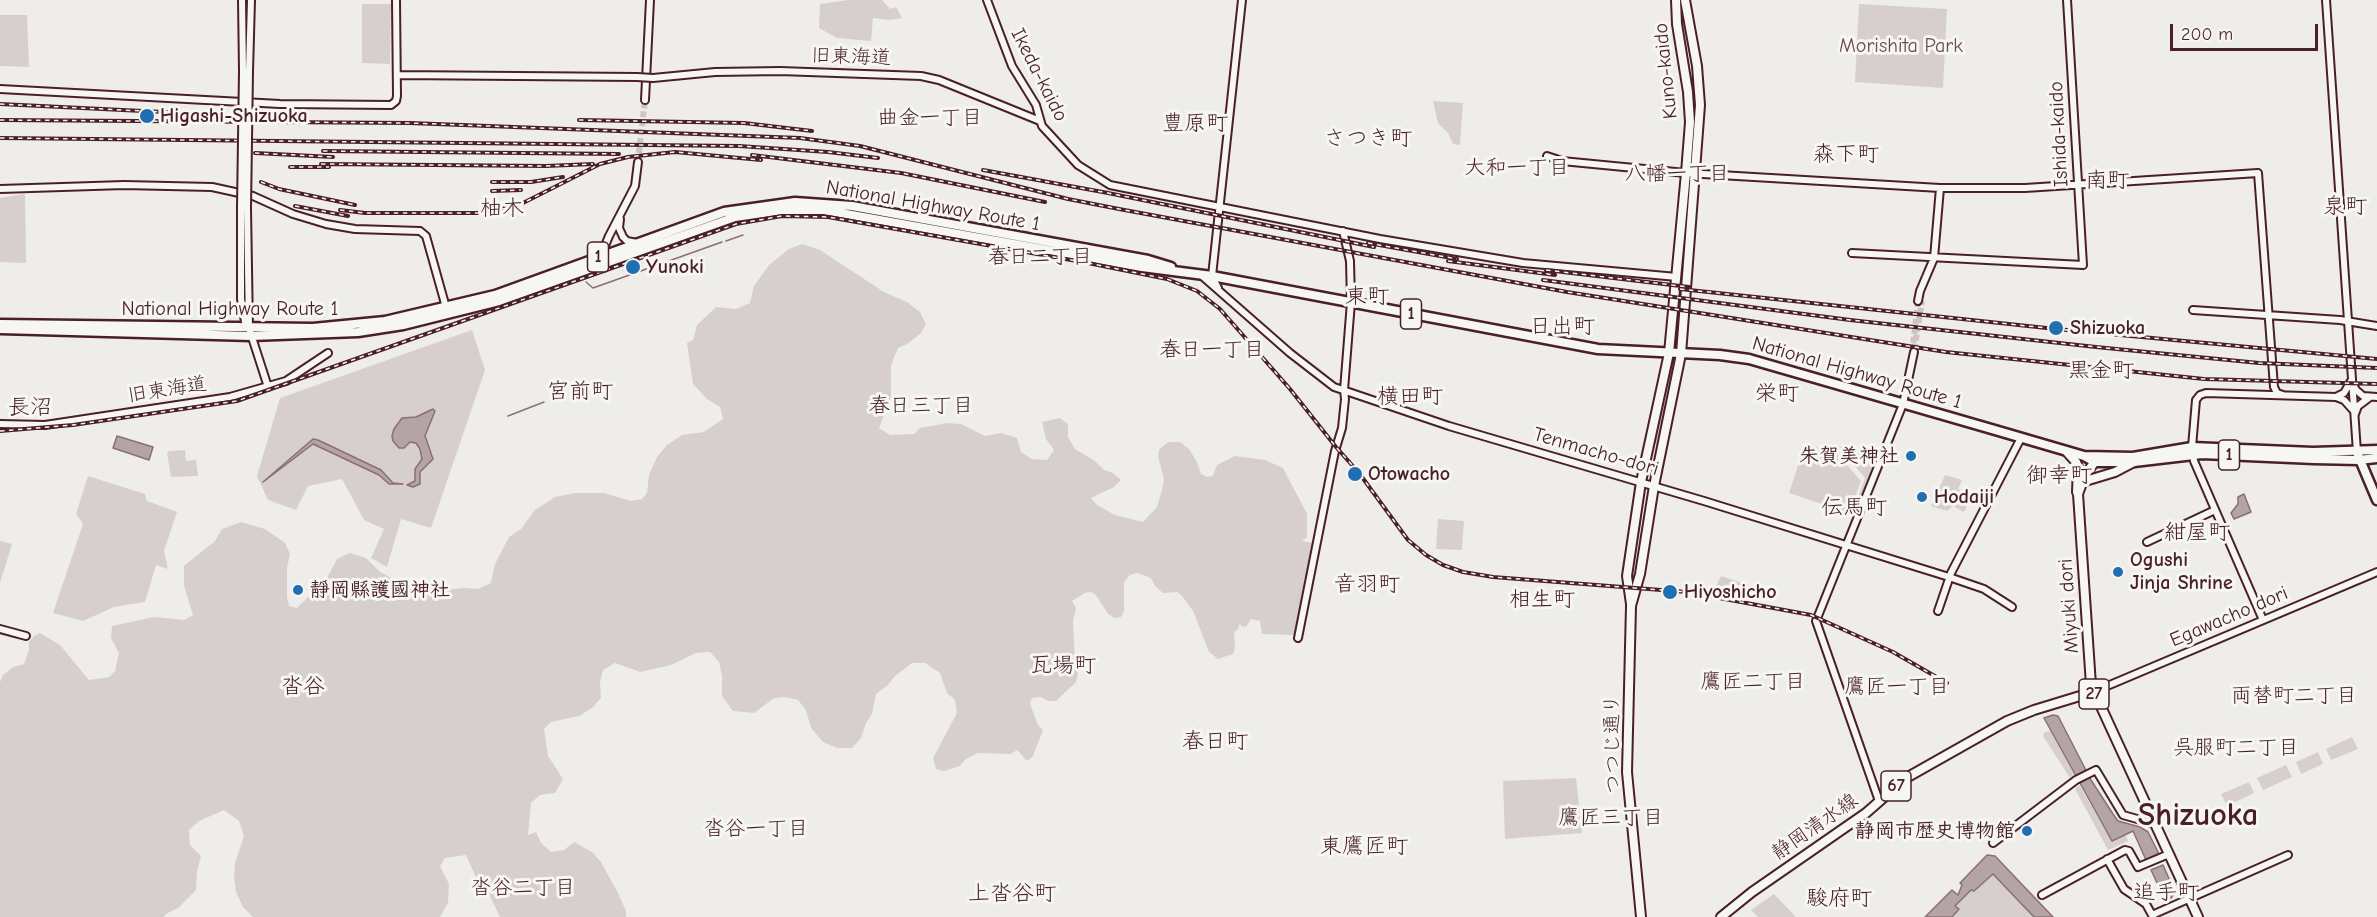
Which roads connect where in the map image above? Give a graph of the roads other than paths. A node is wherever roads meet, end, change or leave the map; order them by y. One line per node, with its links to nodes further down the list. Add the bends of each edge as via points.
1 (242, 0): 11 (street)
2 (251, 0): 11 (street)
3 (396, 0): 12 (street)
4 (650, 0): 14 (street)
5 (987, 0): 15 (street, Ikeda-kaido, via 1012,66 1036,105)
6 (1242, 0): 22 (street)
7 (1676, 0): 18 (main road, Kuno-kaido, via 1688,92)
8 (1685, 0): 18 (main road, Kuno-kaido, via 1700,105)
9 (2067, 0): 19 (street, Ishida-kaido)
10 (2326, 0): 41 (street)
11 (246, 71): 45 (street, bridge, via 244,208)
12 (397, 75): 13 (street, via 396,101 387,106); 15 (street, 旧東海道, bridge, via 653,78 758,72 921,76)
13 (0, 89)
14 (645, 100)
15 (1040, 121): 22 (street, Ikeda-kaido, via 1072,159 1101,181)
16 (1547, 156): 18 (street, via 1562,161)
17 (638, 162): 23 (street, via 635,186)
18 (1690, 174): 20 (street); 34 (main road, Kuno-kaido); 49 (main road, Kuno-kaido)
19 (2078, 185): 20 (street); 29 (street, Ishida-kaido, via 2083,265); 40 (street, via 2258,172)
20 (1940, 188): 29 (street)
21 (0, 189): 39 (street, via 124,185 212,188 253,196 326,224 420,231 426,236)
22 (1220, 208): 24 (street); 33 (street)
23 (620, 218): 25 (street, via 623,237); 27 (street)
24 (1343, 231): 34 (street, via 1523,263); 37 (street, via 1350,261)
25 (640, 243): 27 (highway, National Highway Route 1 / 1); 31 (highway, National Highway Route 1 / 1, via 735,209 795,202 828,203 1148,260)
26 (1852, 253): 29 (street)
27 (603, 256): 28 (street); 30 (street); 39 (highway, National Highway Route 1 / 1)
28 (619, 258): 30 (highway, National Highway Route 1 / 1); 31 (highway, National Highway Route 1 / 1, via 735,217 800,209 851,213)
29 (1934, 258): 35 (street)
30 (591, 268): 39 (highway, National Highway Route 1 / 1, via 499,301)
31 (1191, 273): 32 (highway, National Highway Route 1 / 1)
32 (1201, 274): 33 (highway, National Highway Route 1 / 1); 36 (street, Tenmacho-dori)
33 (1212, 276): 36 (street); 37 (highway, National Highway Route 1 / 1)
34 (1677, 279): 48 (main road, Kuno-kaido)
35 (1920, 301)
36 (1230, 302): 53 (street, Tenmacho-dori, via 1334,387)
37 (1351, 302): 48 (highway, National Highway Route 1 / 1, via 1598,349); 53 (street)
38 (2193, 310): 40 (street)
39 (447, 311): 45 (highway, National Highway Route 1 / 1, via 358,332)
40 (2268, 315): 41 (street); 52 (street)
41 (2348, 322): 43 (street); 50 (street)
42 (0, 324): 45 (highway, National Highway Route 1 / 1)
43 (2377, 326)
44 (0, 329): 45 (highway, National Highway Route 1 / 1)
45 (250, 332): 51 (street)
46 (328, 352): 51 (street, 旧東海道, via 296,375)
47 (1914, 352): 58 (street)
48 (1669, 354): 49 (highway, National Highway Route 1 / 1); 70 (main road, つつじ通り)
49 (1681, 354): 58 (highway, National Highway Route 1 / 1, via 1749,359); 72 (main road, つつじ通り)
50 (2352, 380): 56 (street, via 2344,393); 57 (street, via 2359,393); 59 (street)
51 (268, 387): 61 (street, 旧東海道, via 230,397 79,421)
52 (2274, 387): 54 (street); 55 (street)
53 (1344, 390): 70 (street, Tenmacho-dori, via 1449,426); 86 (street, via 1342,428)
54 (2266, 395): 55 (street); 63 (street, via 2201,394 2196,401)
55 (2283, 395): 56 (street)
56 (2336, 397): 59 (street)
57 (2373, 397): 60 (street, via 2358,406)
58 (1903, 404): 62 (highway, National Highway Route 1 / 1); 77 (street)
59 (2353, 410): 60 (street)
60 (2354, 418): 66 (street)
61 (0, 424)
62 (2021, 438): 65 (highway, National Highway Route 1 / 1); 79 (street)
63 (2192, 450): 66 (highway, National Highway Route 1 / 1); 67 (highway, National Highway Route 1 / 1); 69 (highway, National Highway Route 1 / 1); 75 (street)
64 (2377, 450): 66 (highway, National Highway Route 1 / 1)
65 (2067, 452): 67 (highway, National Highway Route 1 / 1); 73 (main road, 27, via 2078,467)
66 (2358, 456): 68 (highway, National Highway Route 1 / 1); 74 (highway)
67 (2097, 458): 69 (highway, National Highway Route 1 / 1); 71 (main road, Miyuki dori / 27)
68 (2377, 458)
69 (2134, 462): 71 (main road)
70 (1641, 482): 72 (street, Tenmacho-dori); 80 (main road, つつじ通り, via 1627,576)
71 (2082, 482): 73 (main road, Miyuki dori / 27)
72 (1654, 486): 77 (street, Tenmacho-dori); 80 (main road, つつじ通り)
73 (2078, 494): 87 (main road, Miyuki dori / 27)
74 (2377, 500)
75 (2215, 510): 76 (street); 83 (street)
76 (2147, 542)
77 (1846, 546): 79 (street, Tenmacho-dori); 88 (street, via 1816,624)
78 (2377, 572): 83 (street, Egawacho dori)
79 (1949, 577): 81 (street, Tenmacho-dori, via 1984,589); 82 (street)
80 (1632, 606): 97 (main road, つつじ通り, via 1627,772)
81 (2012, 607)
82 (1938, 611)
83 (2263, 620): 87 (street, Egawacho dori)
84 (0, 629): 85 (street)
85 (26, 636)
86 (1298, 638)
87 (2093, 692): 88 (main road, 静岡清水線 / 67, via 2007,722 1906,778); 89 (main road, Miyuki dori / 27)
88 (1879, 801): 98 (main road, 静岡清水線 / 67)
89 (2155, 825): 90 (street, via 2124,817 2096,770 2076,780); 91 (main road, Miyuki dori / 27)
90 (1993, 843)
91 (2169, 854): 93 (street, via 2136,866 2126,849); 95 (main road, Miyuki dori / 27)
92 (2288, 855): 95 (street)
93 (2107, 859): 94 (street); 96 (street, via 2124,889 2146,904)
94 (2042, 895)
95 (2189, 899): 96 (street); 99 (main road, Miyuki dori / 27)
96 (2153, 916)
97 (1641, 917)
98 (1720, 917)
99 (2198, 917)

